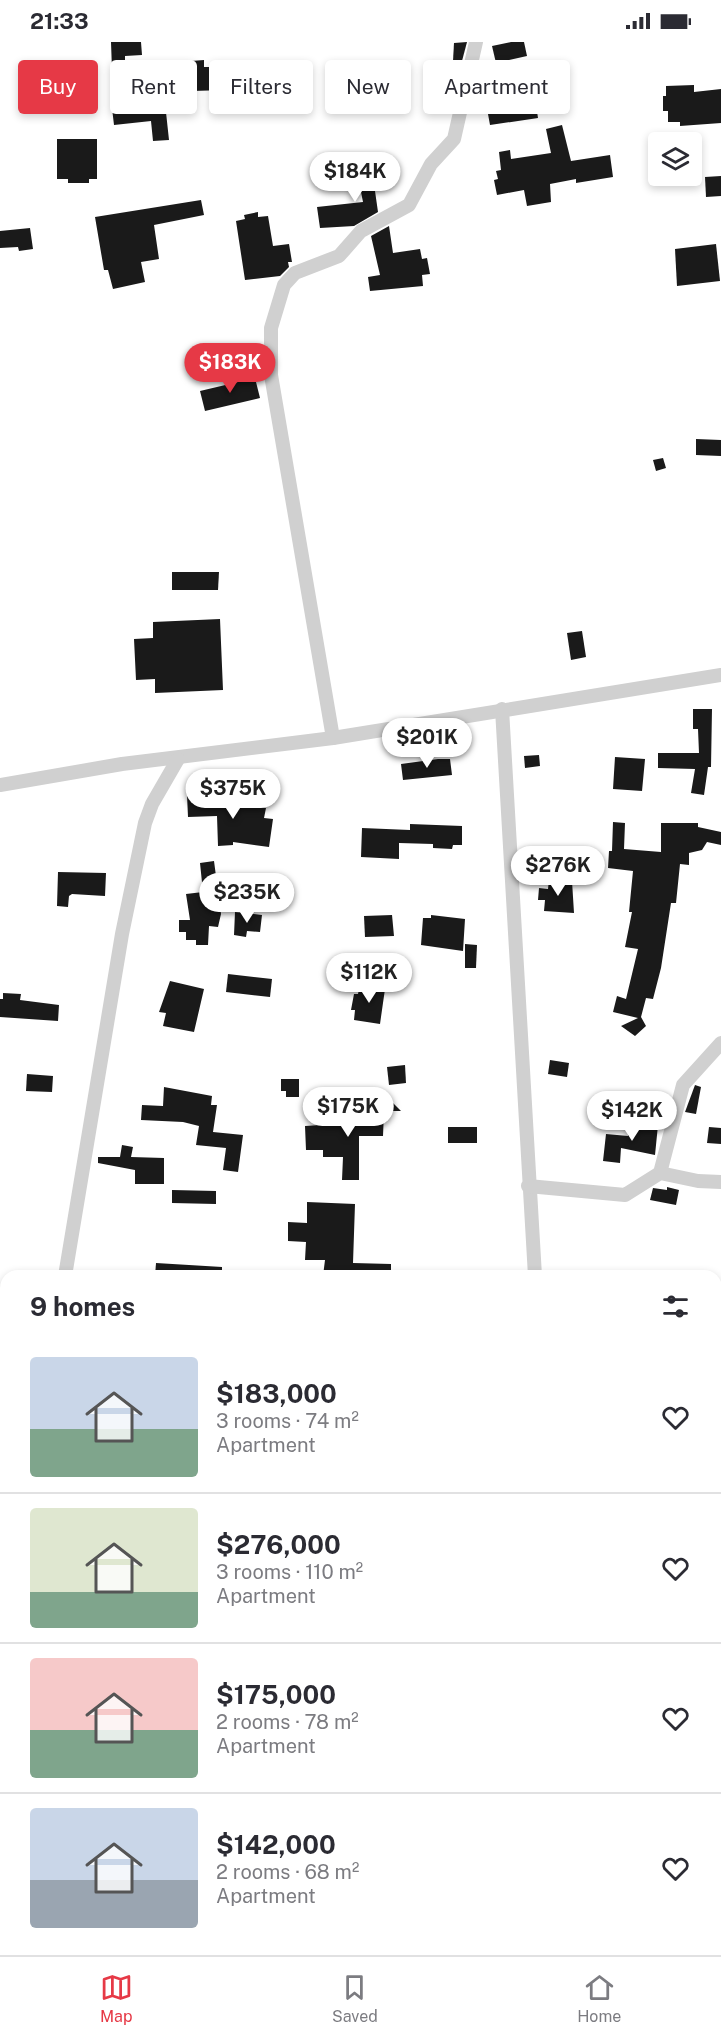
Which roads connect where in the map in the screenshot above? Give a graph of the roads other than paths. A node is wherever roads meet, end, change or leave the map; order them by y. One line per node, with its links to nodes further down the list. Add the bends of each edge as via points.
1 (476, 42): 4 (street, via 454,139 432,164 410,205 361,231 339,256 295,273 284,285 271,328 271,375)
2 (721, 675): 3 (street)
3 (502, 709): 4 (street); 10 (street)
4 (333, 738): 5 (street)
5 (178, 759): 6 (street, via 122,764); 11 (street, via 145,823 122,934)
6 (0, 785)
7 (721, 1043): 8 (street, via 682,1085)
8 (660, 1173): 9 (street); 10 (street, via 625,1196)
9 (721, 1182)
10 (528, 1186): 12 (street)
11 (66, 1270)
12 (535, 1270)

